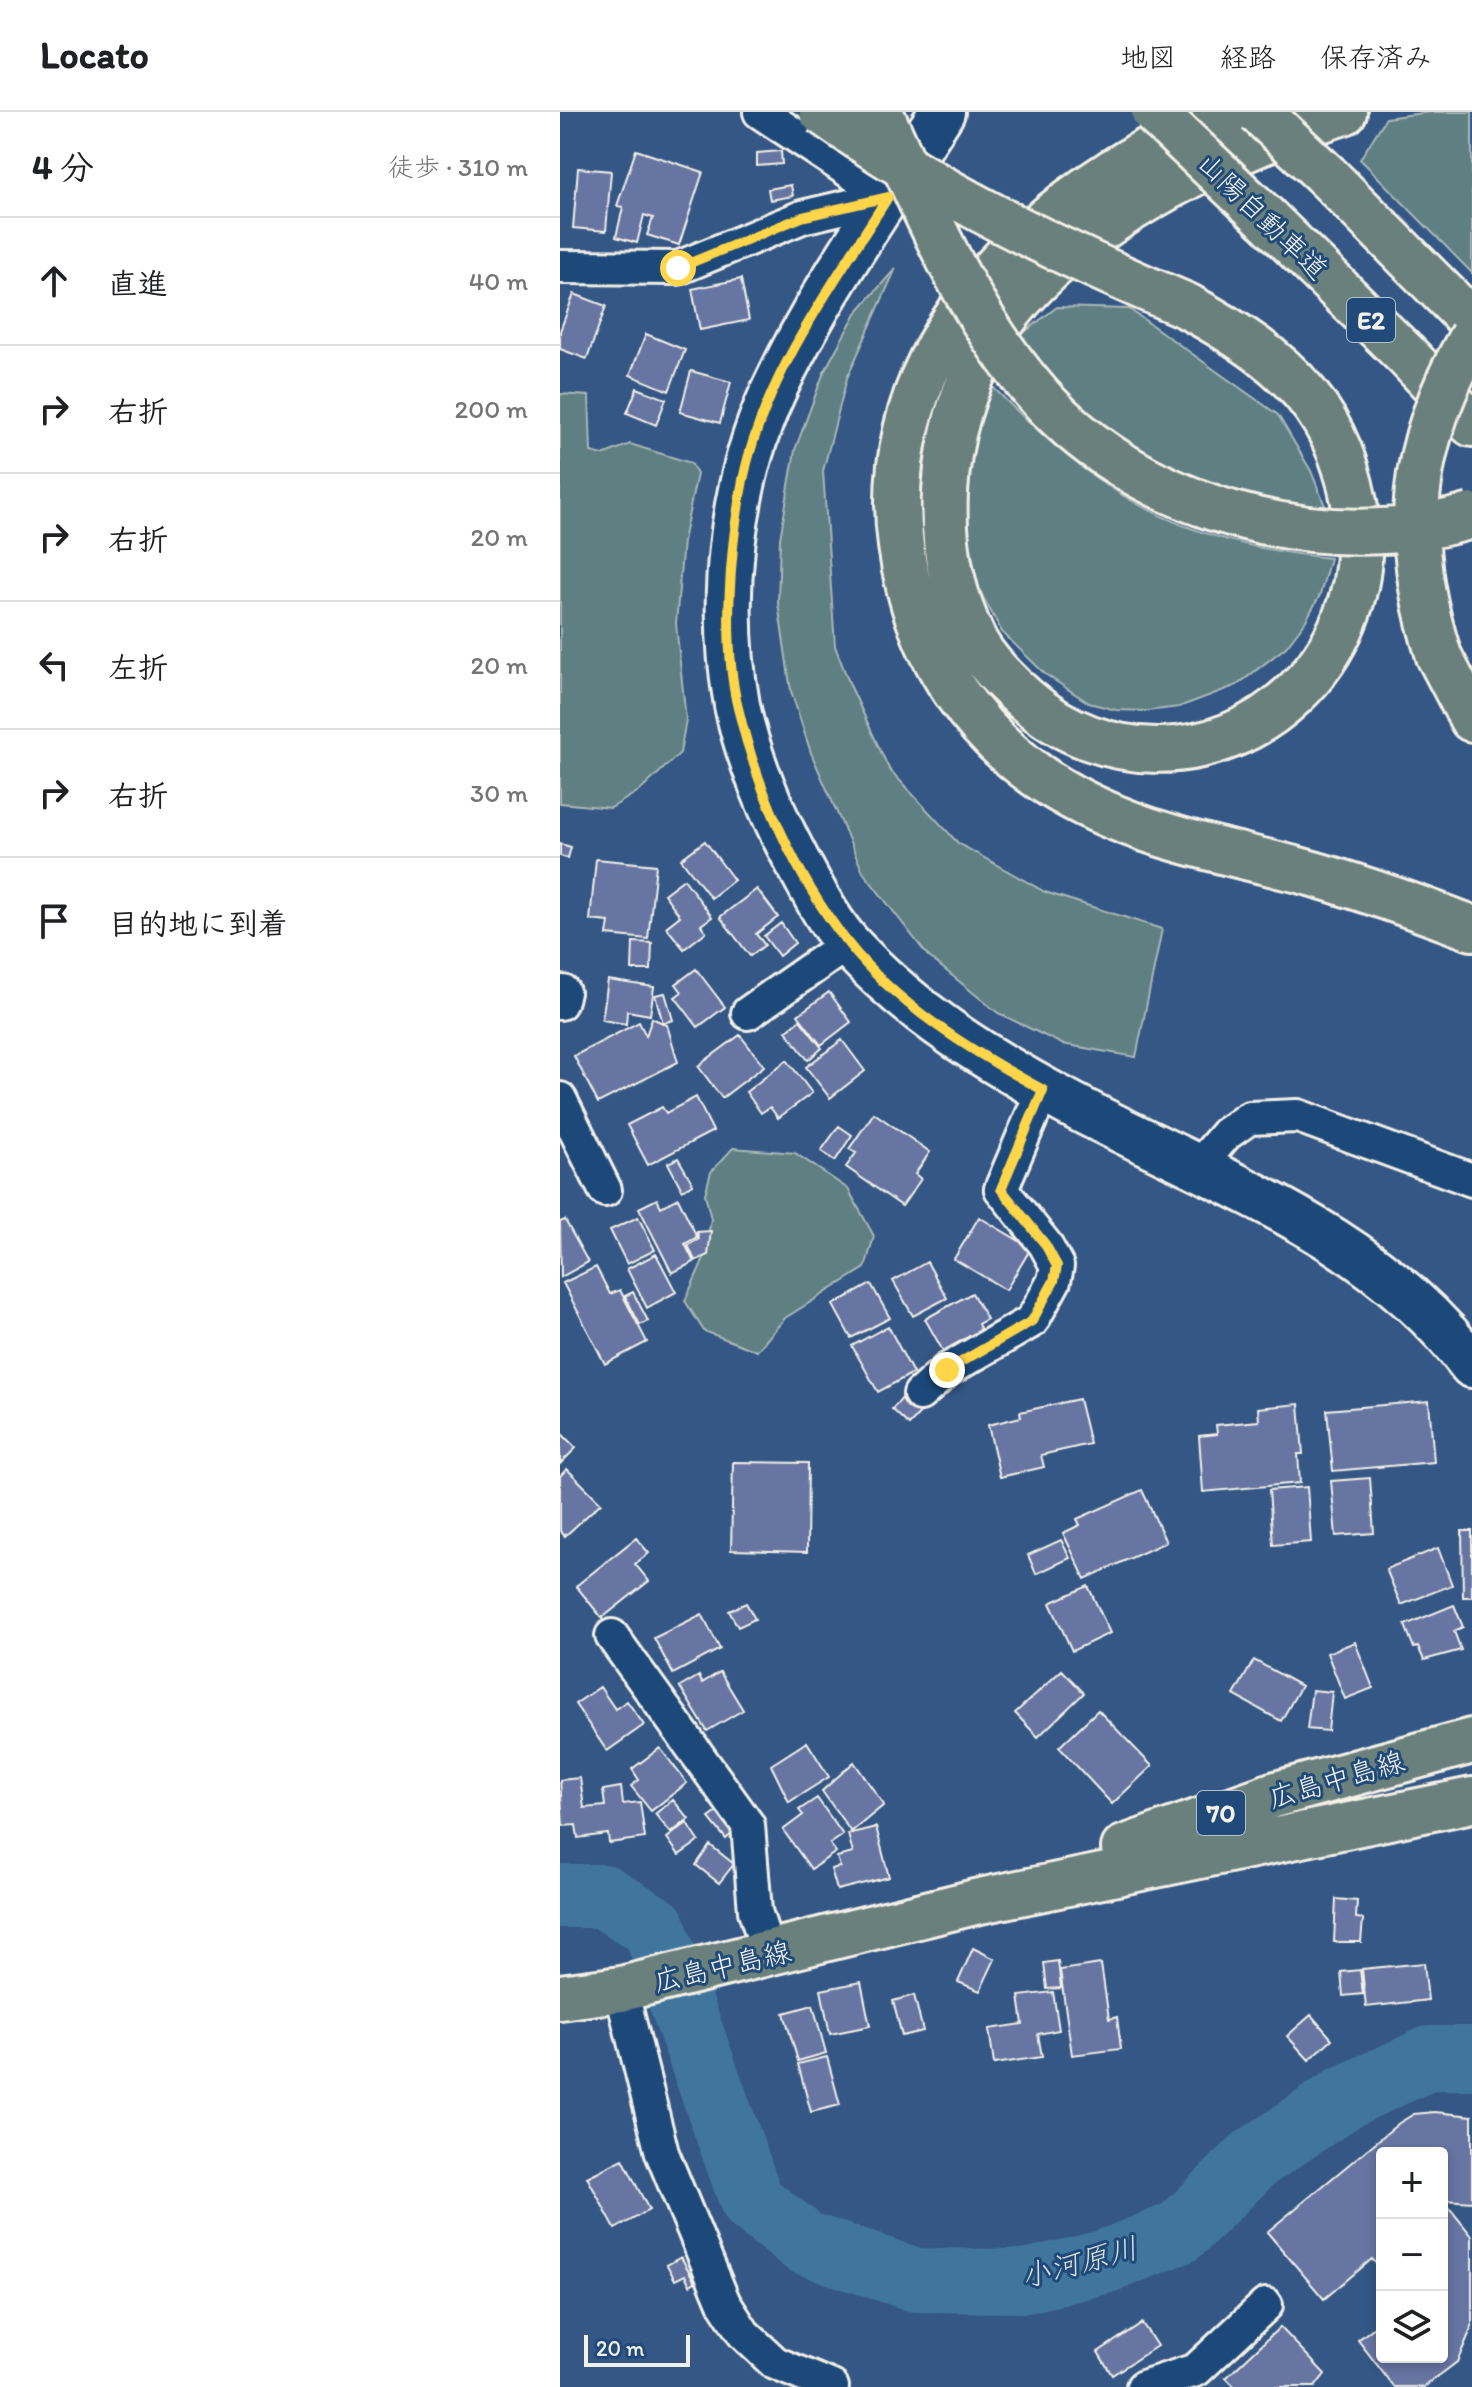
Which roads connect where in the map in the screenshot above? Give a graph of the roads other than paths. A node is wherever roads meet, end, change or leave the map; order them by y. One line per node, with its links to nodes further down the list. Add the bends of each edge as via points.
1 (760, 112): 9 (street)
2 (822, 112): 8 (main road, bridge, via 954,197 1034,238 1187,306 1234,332 1315,404 1339,444 1354,490 1360,547 1356,588 1339,634 1309,680 1271,716 1226,739 1180,751 1130,751 1084,737 1044,716 1007,683 975,642 957,595 946,542 945,488 952,436 988,342 1018,302 1101,229 1196,173)
3 (880, 112): 14 (main road, bridge, via 949,259 1008,355 1039,396 1118,462 1165,488 1282,527 1390,531)
4 (942, 112): 9 (street)
5 (1154, 112): 13 (main road, 山陽自動車道 / E2, bridge)
6 (1226, 112): 16 (main road, via 1134,157 1071,197 1018,243 949,325 925,370 899,468 897,518 916,617 962,705 1035,774 1080,801 1126,822 1349,884)
7 (1259, 112): 11 (main road, E2, bridge)
8 (1344, 112)
9 (888, 197): 10 (street, via 802,217 678,268); 17 (street, via 820,303 772,395 743,478 728,595 737,707 774,818 818,901)
10 (560, 267)
11 (1472, 322)
12 (1472, 336): 15 (main road, bridge, via 1433,423 1416,492 1414,549 1422,603 1439,656)
13 (1472, 424)
14 (1472, 516)
15 (1472, 719)
16 (1472, 928)
17 (848, 943): 18 (street); 19 (street, via 903,997 980,1055)
18 (748, 1013)
19 (1043, 1090): 21 (street); 25 (street, via 1001,1189 1045,1244 1057,1266 1054,1281 1032,1321 947,1370)
20 (560, 1099): 23 (street)
21 (1198, 1167): 22 (street, via 1226,1134 1249,1118 1298,1116); 24 (street, via 1326,1234 1392,1280 1448,1333)
22 (1472, 1180)
23 (605, 1190)
24 (1472, 1365)
25 (920, 1394)
26 (612, 1636): 30 (street, via 748,1825 755,1911)
27 (1472, 1741): 29 (main road, 広島中島線 / 70, via 1273,1795)
28 (1472, 1800): 29 (main road, 広島中島線 / 70)
29 (975, 1902): 30 (main road, 広島中島線 / 70)
30 (750, 1960): 31 (main road, 広島中島線 / 70)
31 (630, 1987): 32 (main road, 広島中島線 / 70); 34 (street, via 662,2153 724,2303 744,2334 775,2363)
32 (560, 1997)
33 (1266, 2305): 35 (street, via 1196,2370)
34 (832, 2387)
35 (1143, 2387)

